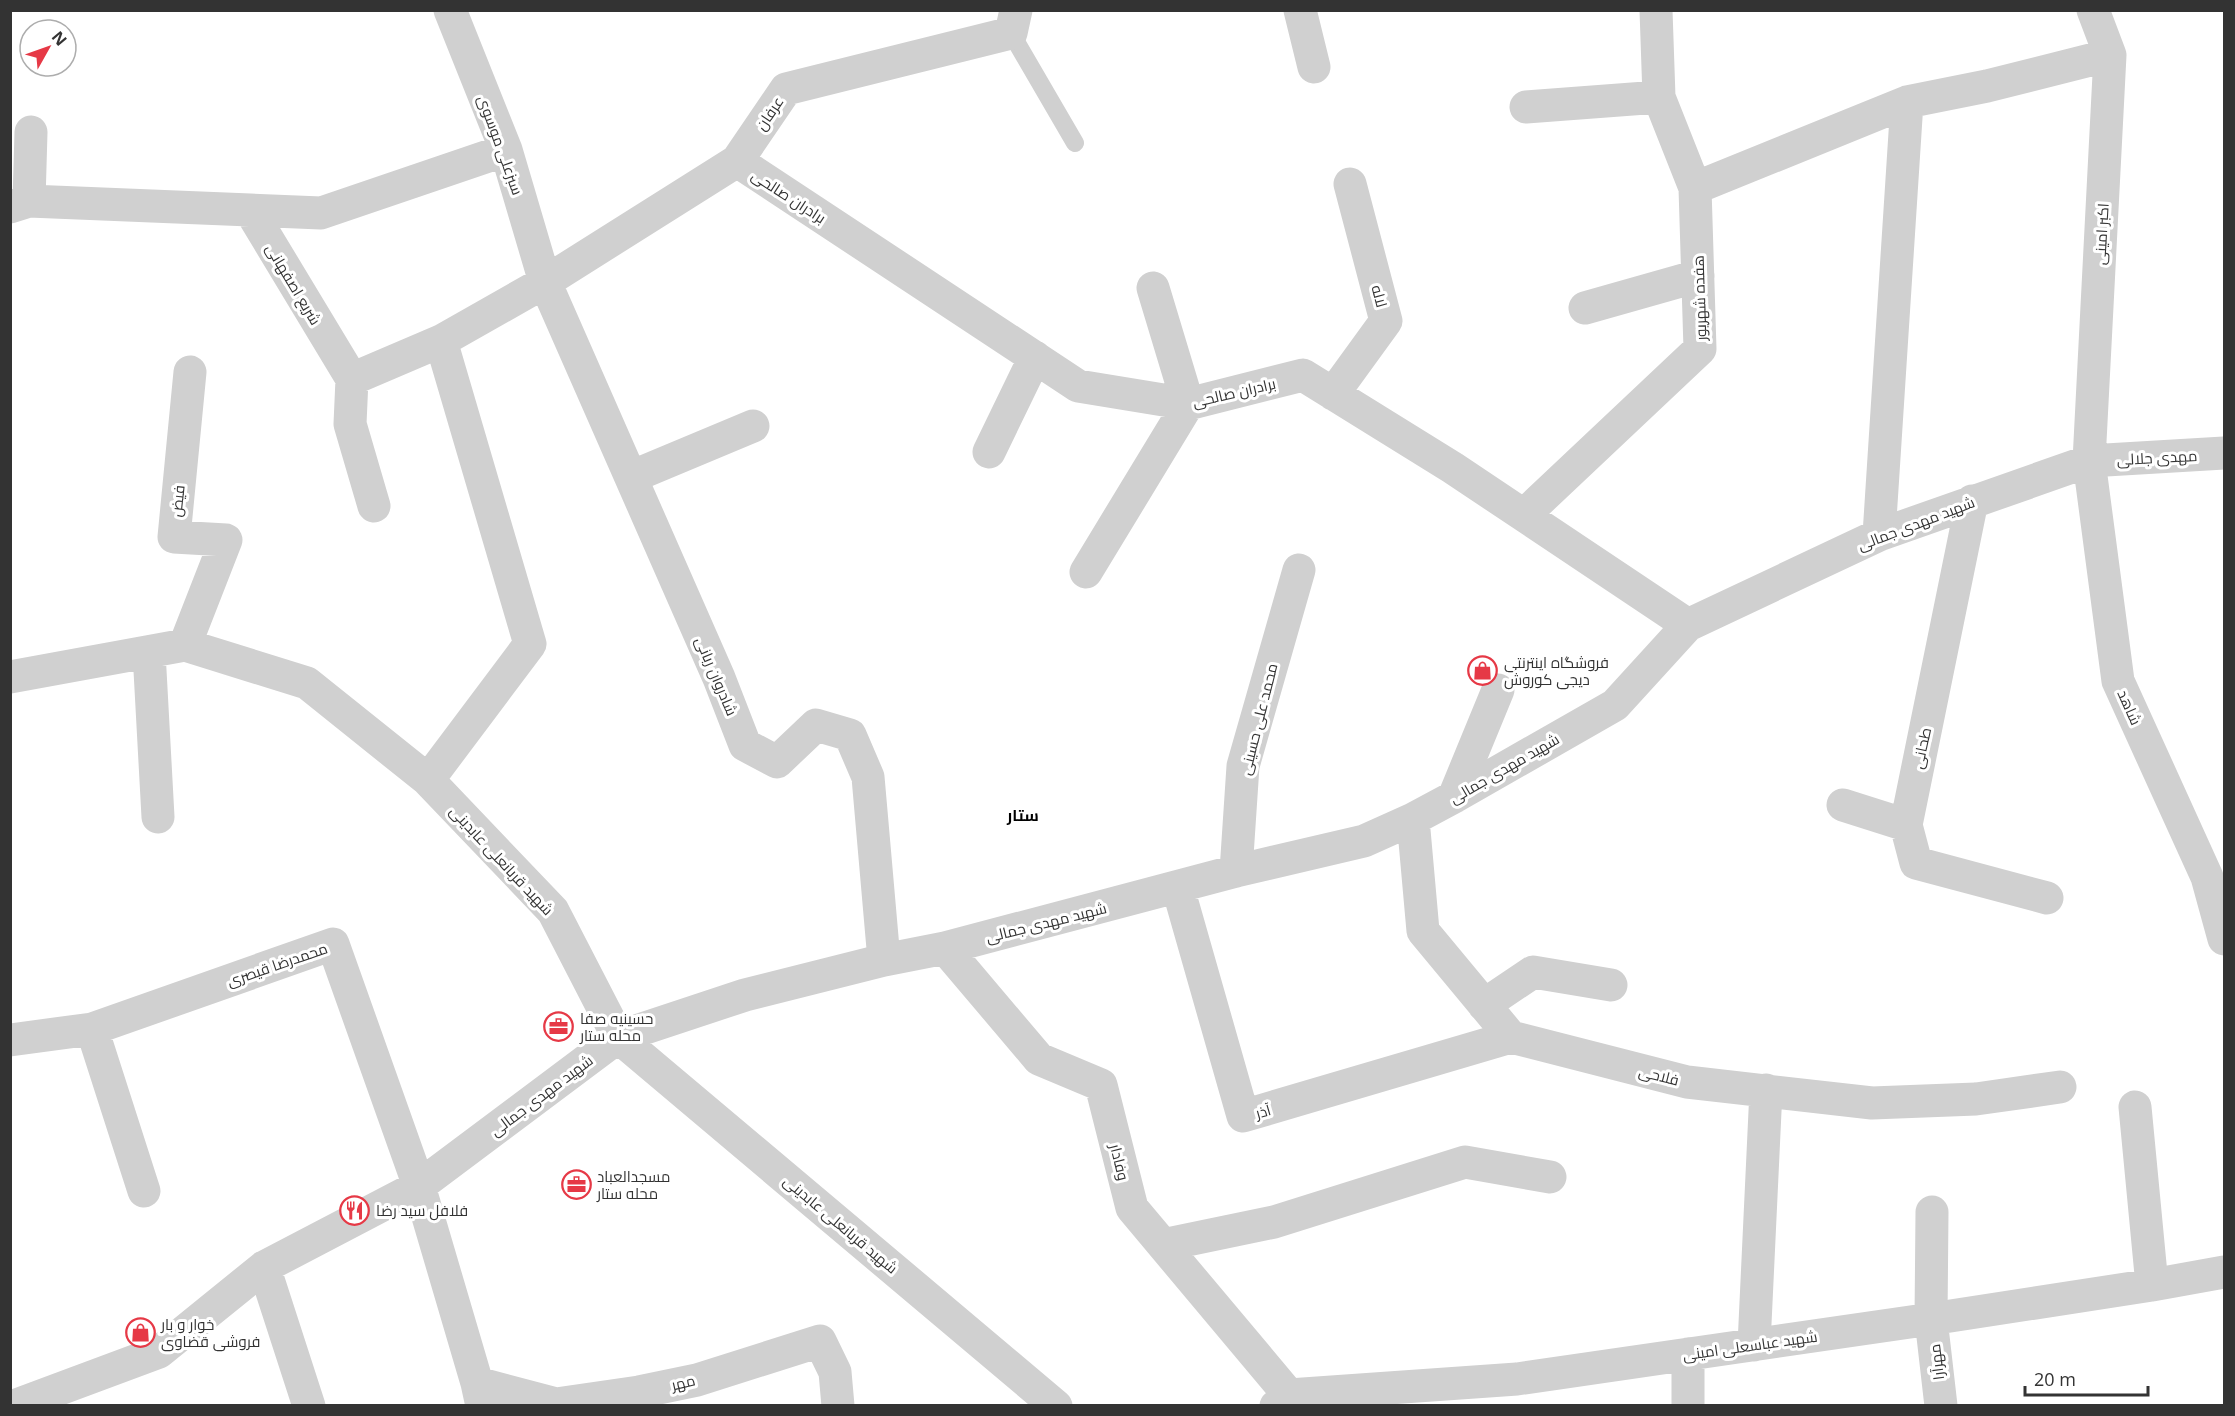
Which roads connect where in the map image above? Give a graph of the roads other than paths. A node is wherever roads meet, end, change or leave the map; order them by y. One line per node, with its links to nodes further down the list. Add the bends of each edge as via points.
1 (450, 10): 13 (street, سبزعلی موسوی)
2 (1300, 10): 7 (street)
3 (1656, 10): 8 (street, هفده شهریور)
4 (2093, 10): 6 (street, اکبر امینی)
5 (1014, 22): 12 (lane); 14 (street, عرفان, via 786,88)
6 (2110, 56): 9 (street); 32 (street, اکبر امینی)
7 (1314, 67)
8 (1659, 97): 10 (street); 16 (street, هفده شهریور)
9 (1906, 102): 16 (street); 37 (street)
10 (1526, 107)
11 (31, 132): 17 (street)
12 (1075, 142)
13 (506, 150): 18 (street, via 321,213); 20 (street, سبزعلی موسوی)
14 (737, 161): 20 (street, عرفان); 24 (street, برادران صالحی)
15 (1350, 184): 27 (street, لاله, via 1386,321)
16 (1695, 188): 19 (street, هفده شهریور)
17 (20, 204): 18 (street)
18 (250, 210): 26 (street, شریع اصفهانی)
19 (1698, 276): 22 (street); 36 (street, هفده شهریور, via 1700,349)
20 (545, 282): 23 (street); 33 (street, شادروان ربانی)
21 (1153, 288): 28 (street)
22 (1585, 308)
23 (441, 341): 26 (street); 45 (street, via 530,644)
24 (1035, 357): 28 (street, برادران صالحی, via 1078,386); 30 (street)
25 (190, 372): 41 (street, فیض, via 174,537 226,540)
26 (352, 379): 35 (street, via 350,424)
27 (1333, 394): 28 (street, برادران صالحی, via 1303,375); 36 (street, برادران صالحی)
28 (1188, 404): 39 (street)
29 (753, 426): 33 (street)
30 (989, 452)
31 (2224, 453): 32 (street, مهدی جلالی)
32 (2089, 461): 34 (street, شهید مهدی جمالی); 54 (street, شاهد, via 2118,681 2206,877)
33 (631, 477): 56 (street, شادروان ربانی, via 745,745 777,762 816,725 850,735 868,777)
34 (1972, 501): 37 (street, شهید مهدی جمالی); 50 (street, طحانی)
35 (374, 506)
36 (1524, 516): 40 (street, برادران صالحی)
37 (1879, 535): 40 (street, شهید مهدی جمالی)
38 (1299, 570): 51 (street, محمد علی حسینی, via 1243,766)
39 (1086, 572)
40 (1688, 626): 46 (street, شهید مهدی جمالی, via 1615,705)
41 (185, 645): 42 (street, شهید قربانعلی عابدینی); 45 (street, شهید قربانعلی عابدینی, via 307,683)
42 (149, 652): 43 (street, شهید قربانعلی عابدینی); 48 (street)
43 (10, 676)
44 (1498, 690): 46 (street)
45 (428, 780): 60 (street, شهید قربانعلی عابدینی, via 553,911)
46 (1454, 797): 49 (street, شهید مهدی جمالی)
47 (1843, 805): 50 (street)
48 (158, 817)
49 (1413, 819): 51 (street, شهید مهدی جمالی, via 1364,842); 58 (street, via 1423,931)
50 (1905, 825): 53 (street, طحانی, via 1916,863)
51 (1236, 871): 52 (street, شهید مهدی جمالی)
52 (1178, 888): 55 (street, شهید مهدی جمالی); 61 (street, آذر, via 1243,1116)
53 (2047, 898)
54 (2224, 939)
55 (945, 948): 56 (street, شهید مهدی جمالی); 70 (street, وفادار, via 1040,1059 1101,1085 1132,1208)
56 (884, 960): 60 (street, شهید مهدی جمالی, via 745,995)
57 (1611, 985): 58 (street, via 1533,972)
58 (1484, 1005): 61 (street)
59 (93, 1029): 62 (street, محمدرضا قیصری); 67 (street, محمدرضا قیصری, via 333,944); 68 (street)
60 (618, 1037): 67 (street, شهید مهدی جمالی); 82 (street, شهید قربانعلی عابدینی)
61 (1511, 1037): 64 (street, فلاحی, via 1687,1082)
62 (10, 1040)
63 (2060, 1087): 64 (street, فلاحی, via 1976,1099 1872,1103)
64 (1766, 1090): 75 (street)
65 (2135, 1107): 73 (street)
66 (1550, 1177): 70 (street, via 1465,1162 1274,1221)
67 (419, 1186): 71 (street, شهید مهدی جمالی); 77 (street)
68 (144, 1191)
69 (1932, 1212): 74 (street, مهرآرا)
70 (1164, 1245): 78 (street, وفادار)
71 (264, 1267): 79 (street, شهید مهدی جمالی, via 159,1352); 80 (street)
72 (2224, 1272): 73 (street, شهید عباسعلی امینی)
73 (2152, 1285): 74 (street, شهید عباسعلی امینی)
74 (1931, 1319): 75 (street, شهید عباسعلی امینی); 84 (street, مهرآرا)
75 (1754, 1345): 76 (street, شهید عباسعلی امینی)
76 (1688, 1354): 78 (street, شهید عباسعلی امینی, via 1517,1378); 83 (street)
77 (480, 1394): 81 (street, مهر, via 556,1404 639,1392 697,1380 820,1341 835,1372)
78 (1283, 1400)
79 (14, 1406)
80 (309, 1406)
81 (838, 1406)
82 (1056, 1406)
83 (1688, 1406)
84 (1941, 1406)

